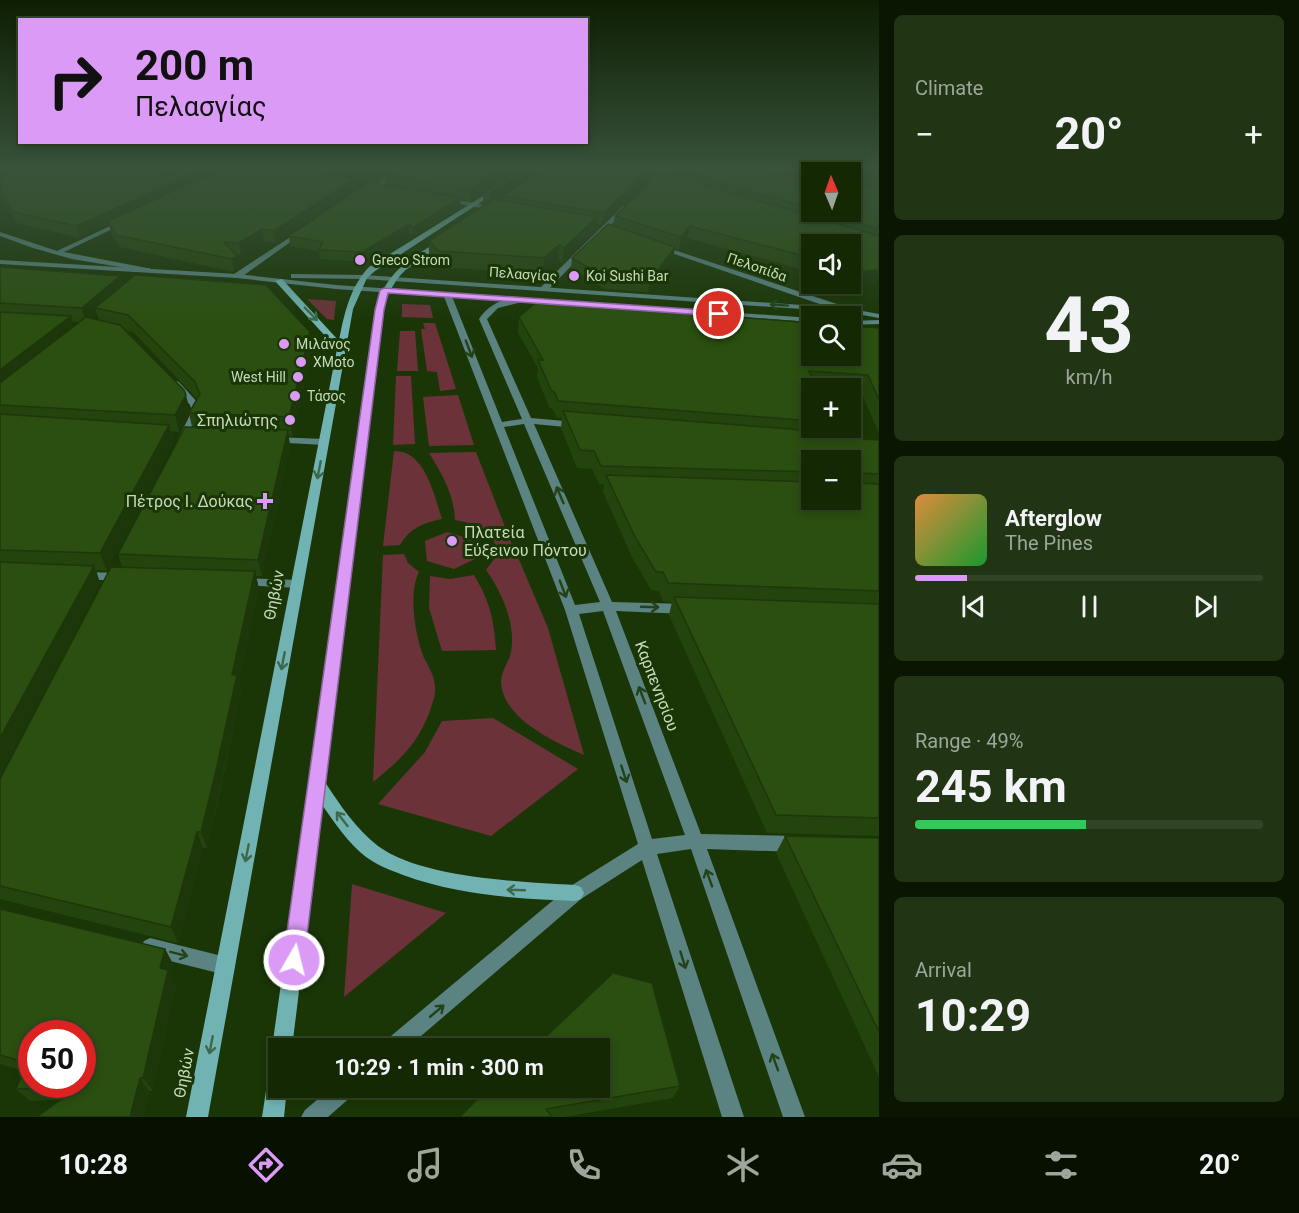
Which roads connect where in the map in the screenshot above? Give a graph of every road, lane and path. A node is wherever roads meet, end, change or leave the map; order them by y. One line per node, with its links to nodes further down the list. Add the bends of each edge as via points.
1 (124, 221): 11 (street)
2 (446, 221): 15 (main road, Θηβών)
3 (611, 221): 6 (street)
4 (314, 224): 14 (street)
5 (592, 227): 6 (street)
6 (603, 229): 7 (street); 20 (street)
7 (613, 232)
8 (0, 234): 11 (street)
9 (445, 239): 18 (main road, via 398,270)
10 (656, 246): 23 (street, Πελοπίδα)
11 (59, 252): 13 (street)
12 (0, 262): 13 (street, Πελασγίας)
13 (154, 271): 14 (street, Πελασγίας); 16 (street)
14 (237, 276): 15 (street, Πελασγίας); 17 (street, Πελασγίας)
15 (364, 277): 18 (street, Πελασγίας); 19 (main road, Θηβών)
16 (146, 278)
17 (279, 281): 19 (street, Πελασγίας); 30 (main road, one-way to 30)
18 (387, 284): 19 (street, Πελασγίας); 20 (street, Πελασγίας); 21 (street, Πελασγίας); 45 (main road, via 379,310)
19 (358, 288): 30 (main road, Θηβών, via 349,309)
20 (544, 289): 24 (street, Πελασγίας, one-way to 20)
21 (447, 294): 22 (street, Πελασγίας); 33 (street, one-way to 33)
22 (523, 299): 27 (street, Πελασγίας); 32 (street, Καρπενησίου, via 494,307 483,319)
23 (834, 306)
24 (801, 307)
25 (861, 313): 26 (street, Πελασγίας)
26 (879, 316)
27 (801, 320)
28 (879, 322): 29 (street)
29 (861, 323)
30 (342, 349): 37 (main road, Θηβών)
31 (164, 372): 35 (street, via 197,411)
32 (528, 422): 33 (street); 34 (street); 42 (street, Καρπενησίου, one-way to 32)
33 (498, 424): 44 (street, one-way to 44)
34 (587, 426)
35 (183, 439)
36 (266, 440): 37 (street)
37 (324, 442): 41 (main road, Θηβών, one-way to 41)
38 (68, 575): 39 (street)
39 (136, 578)
40 (228, 582): 41 (street)
41 (298, 584): 51 (main road, Θηβών, one-way to 51)
42 (608, 606): 43 (street, one-way to 43); 44 (street); 46 (street, Καρπενησίου, one-way to 42)
43 (702, 609)
44 (571, 610): 48 (street, one-way to 48)
45 (317, 784): 49 (main road, one-way to 45, via 460,884 400,866 373,852 343,821); 52 (main road)
46 (696, 841): 47 (street); 48 (street); 60 (street, Καρπενησίου, one-way to 46)
47 (810, 844)
48 (648, 847): 49 (street); 59 (street, one-way to 59)
49 (575, 893): 53 (street, one-way to 49)
50 (135, 944): 51 (street, one-way to 51)
51 (226, 966): 56 (main road, Θηβών, one-way to 56)
52 (283, 1038)
53 (404, 1038)
54 (275, 1098): 57 (main road)
55 (334, 1098): 58 (street)
56 (197, 1117)
57 (273, 1117)
58 (312, 1117)
59 (733, 1117)
60 (794, 1117)

